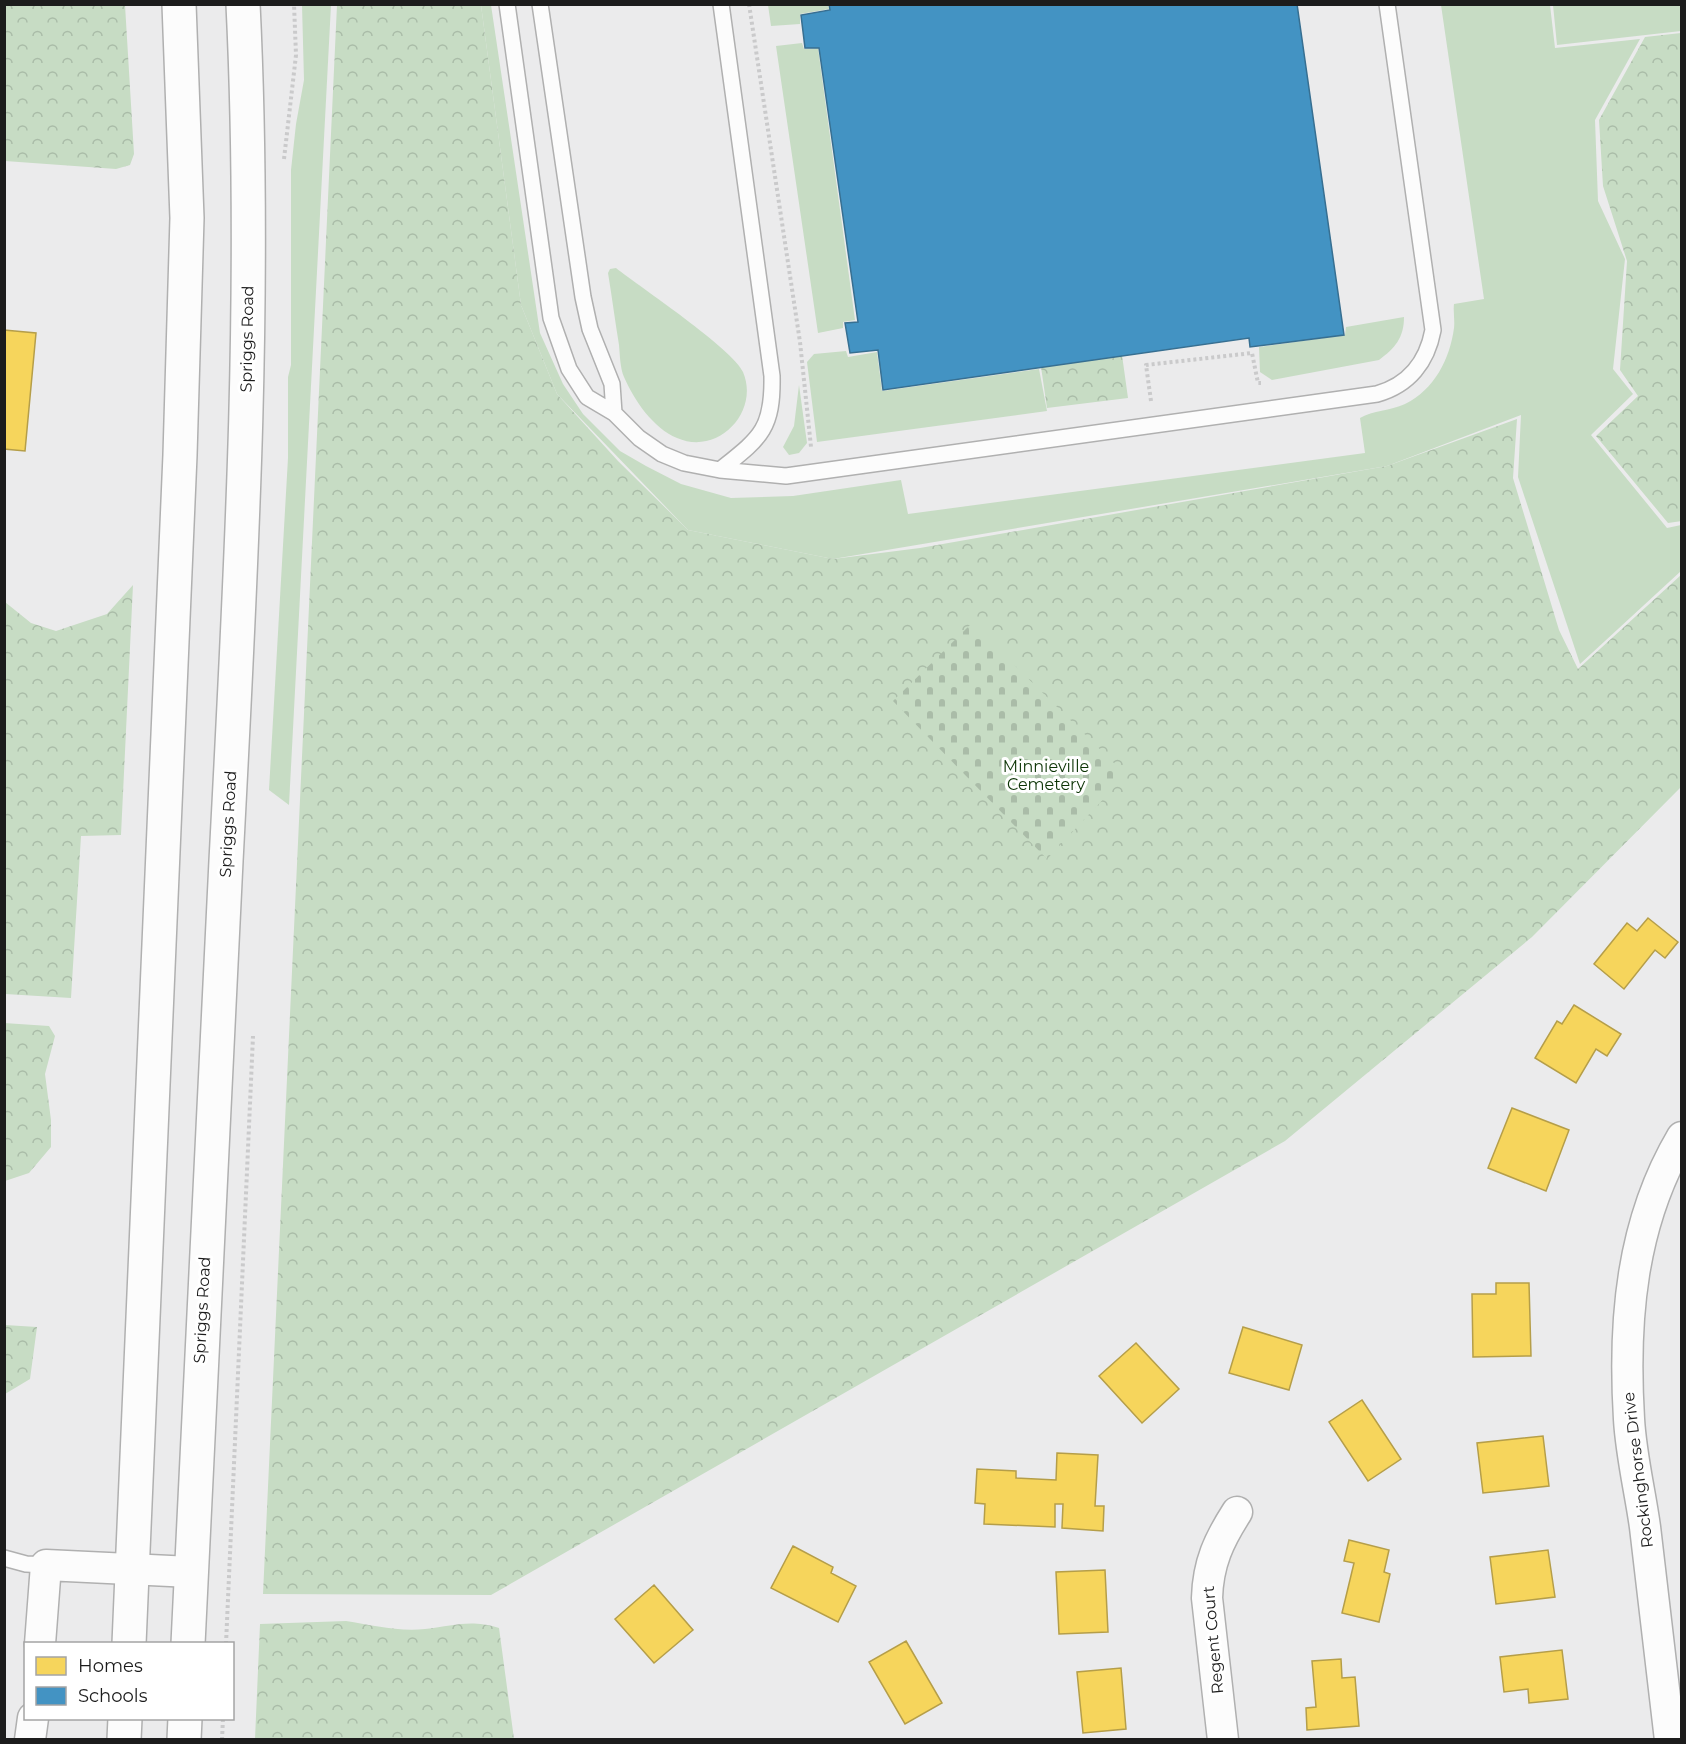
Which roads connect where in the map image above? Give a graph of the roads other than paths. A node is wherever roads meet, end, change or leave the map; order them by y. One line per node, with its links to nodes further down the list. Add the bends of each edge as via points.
1 (179, 4): 13 (main road, via 187,218 180,455)
2 (243, 4): 14 (main road, Spriggs Road, via 248,174 246,437)
3 (507, 4): 7 (lane, via 551,318 562,354 581,388 587,397)
4 (540, 4): 7 (lane, via 583,297 590,329 612,384)
5 (721, 4): 8 (lane, via 772,396 771,413 755,442)
6 (1387, 4): 8 (lane, via 1433,330 1422,362 1405,381 1377,394 796,475)
7 (614, 413): 8 (lane, via 662,454)
8 (720, 470)
9 (1682, 1137): 25 (street, Rockinghorse Drive, via 1649,1208 1635,1256 1627,1345 1629,1420)
10 (1238, 1512): 24 (street, Regent Court, via 1220,1538 1207,1581)
11 (4, 1558): 12 (lane)
12 (45, 1565): 13 (street); 15 (street)
13 (132, 1569): 14 (street); 16 (main road)
14 (191, 1572): 17 (main road, Spriggs Road)
15 (40, 1642)
16 (129, 1642)
17 (188, 1642)
18 (33, 1720): 21 (street)
19 (125, 1720): 22 (main road)
20 (185, 1720): 23 (main road)
21 (30, 1740)
22 (124, 1740)
23 (184, 1740)
24 (1223, 1740)
25 (1670, 1740)

